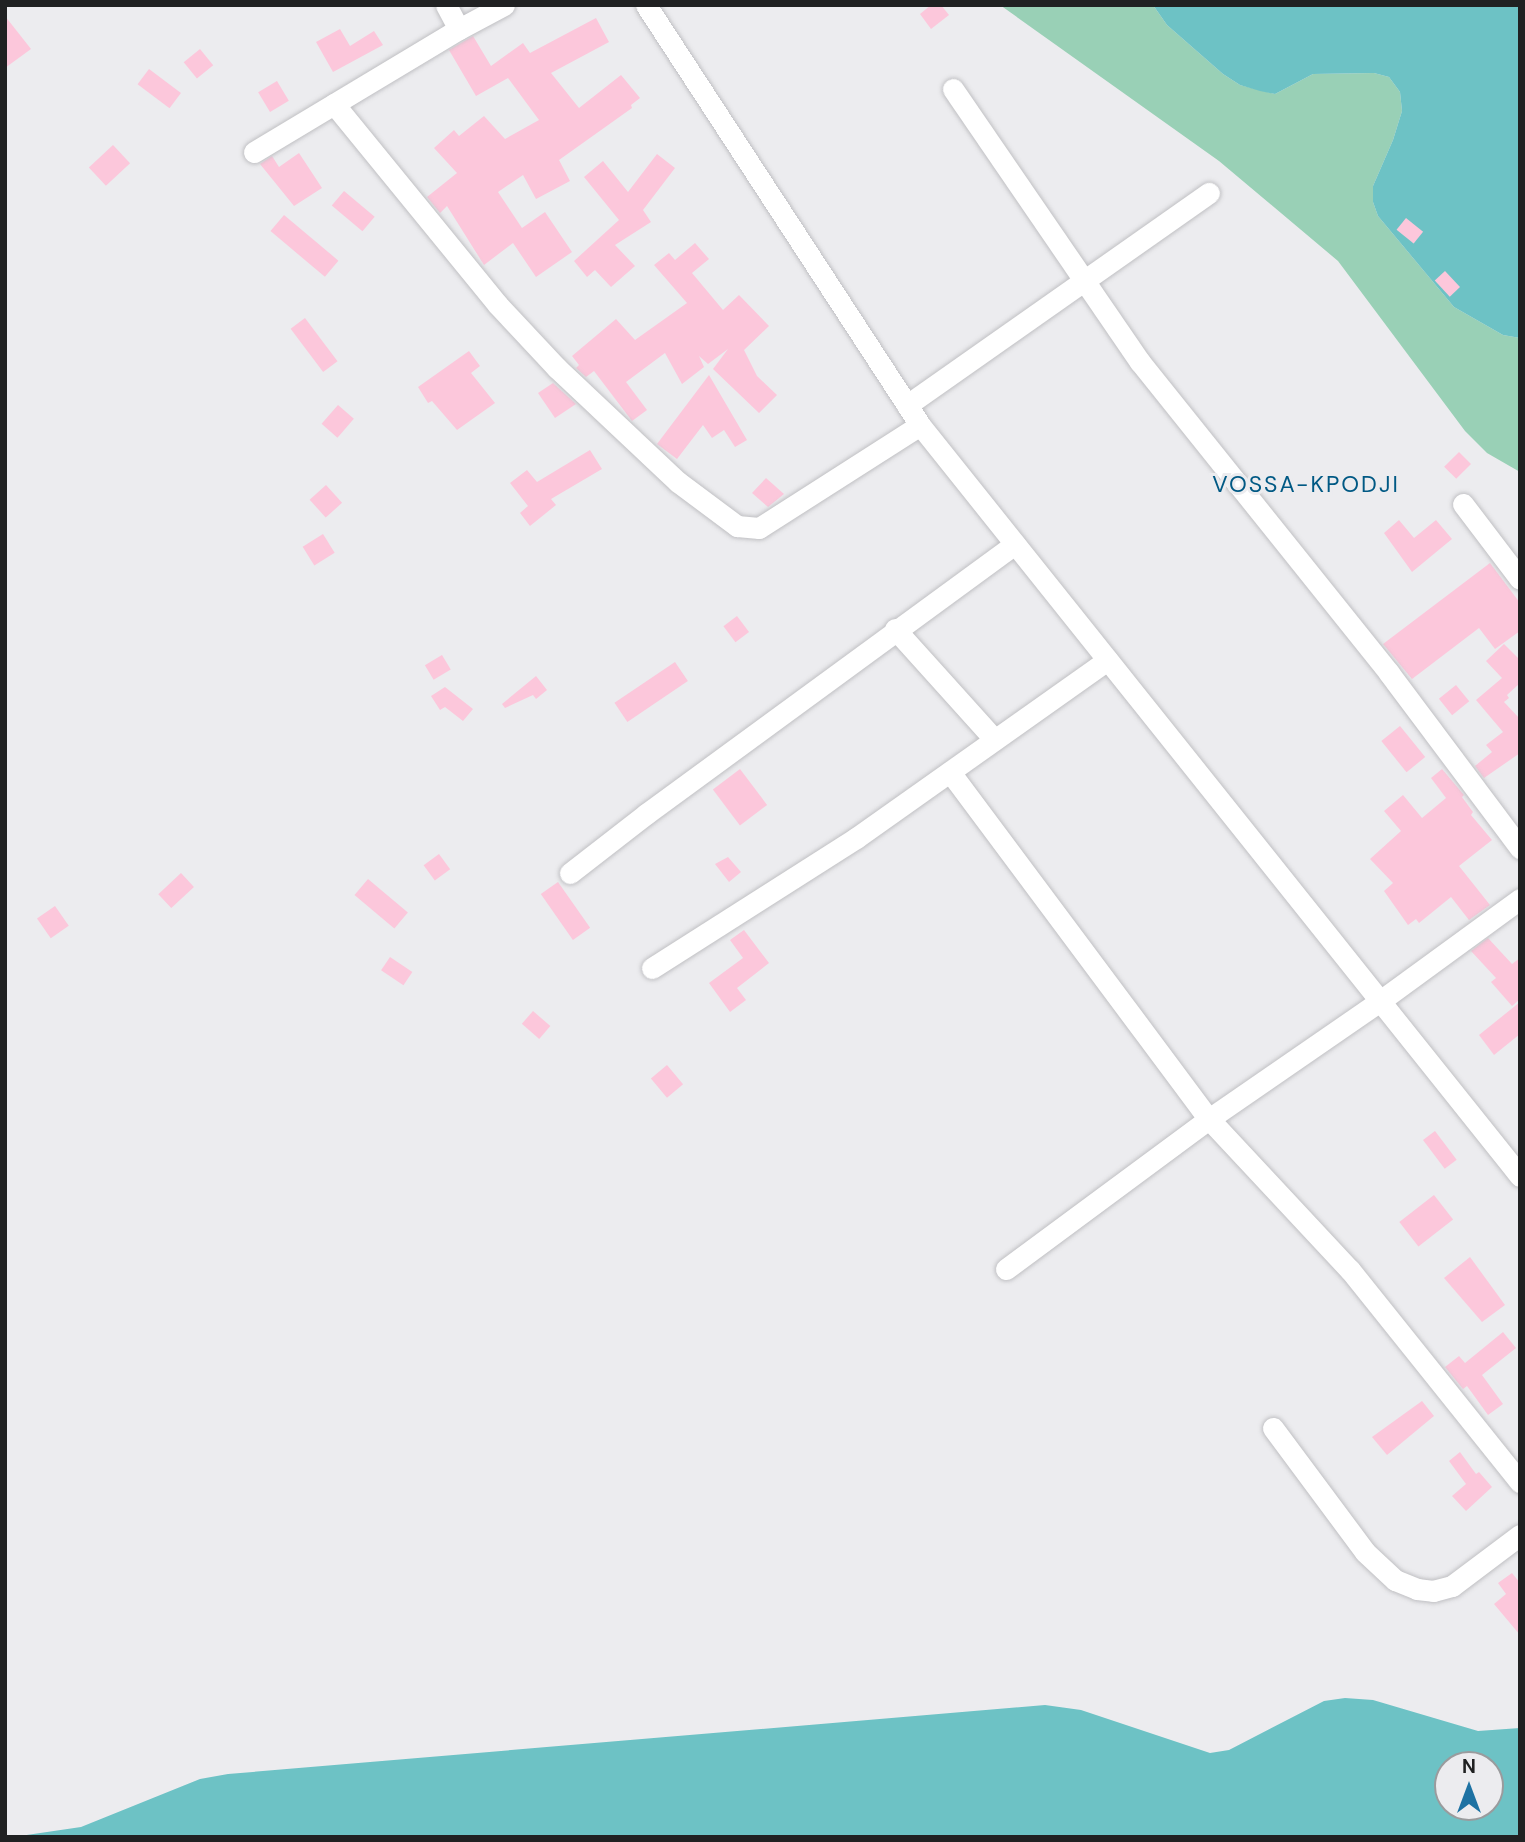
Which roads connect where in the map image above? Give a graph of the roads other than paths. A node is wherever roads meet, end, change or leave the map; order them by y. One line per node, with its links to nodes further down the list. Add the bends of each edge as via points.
1 (446, 5): 4 (street)
2 (504, 5): 4 (street)
3 (646, 5): 10 (street)
4 (459, 29): 6 (street)
5 (953, 89): 9 (street)
6 (334, 104): 7 (street); 11 (street, via 498,305 557,368 678,482 737,526 759,528)
7 (254, 152)
8 (1209, 192): 9 (street)
9 (1084, 282): 10 (street); 19 (street, via 1140,362 1389,673)
10 (907, 405): 11 (street)
11 (920, 425): 13 (street)
12 (1463, 504): 14 (street)
13 (1015, 544): 15 (street); 16 (street)
14 (1520, 579)
15 (895, 629): 17 (street); 20 (street)
16 (1107, 660): 17 (street); 23 (street)
17 (994, 739): 18 (street)
18 (950, 772): 22 (street); 24 (street)
19 (1520, 848)
20 (570, 873)
21 (1520, 899): 23 (street)
22 (652, 968)
23 (1380, 1001): 24 (street); 25 (street)
24 (1209, 1119): 26 (street); 28 (street, via 1350,1270)
25 (1520, 1176)
26 (1006, 1269)
27 (1273, 1428): 29 (street, via 1365,1552 1395,1580 1433,1591 1452,1586)
28 (1520, 1482)
29 (1520, 1535)

